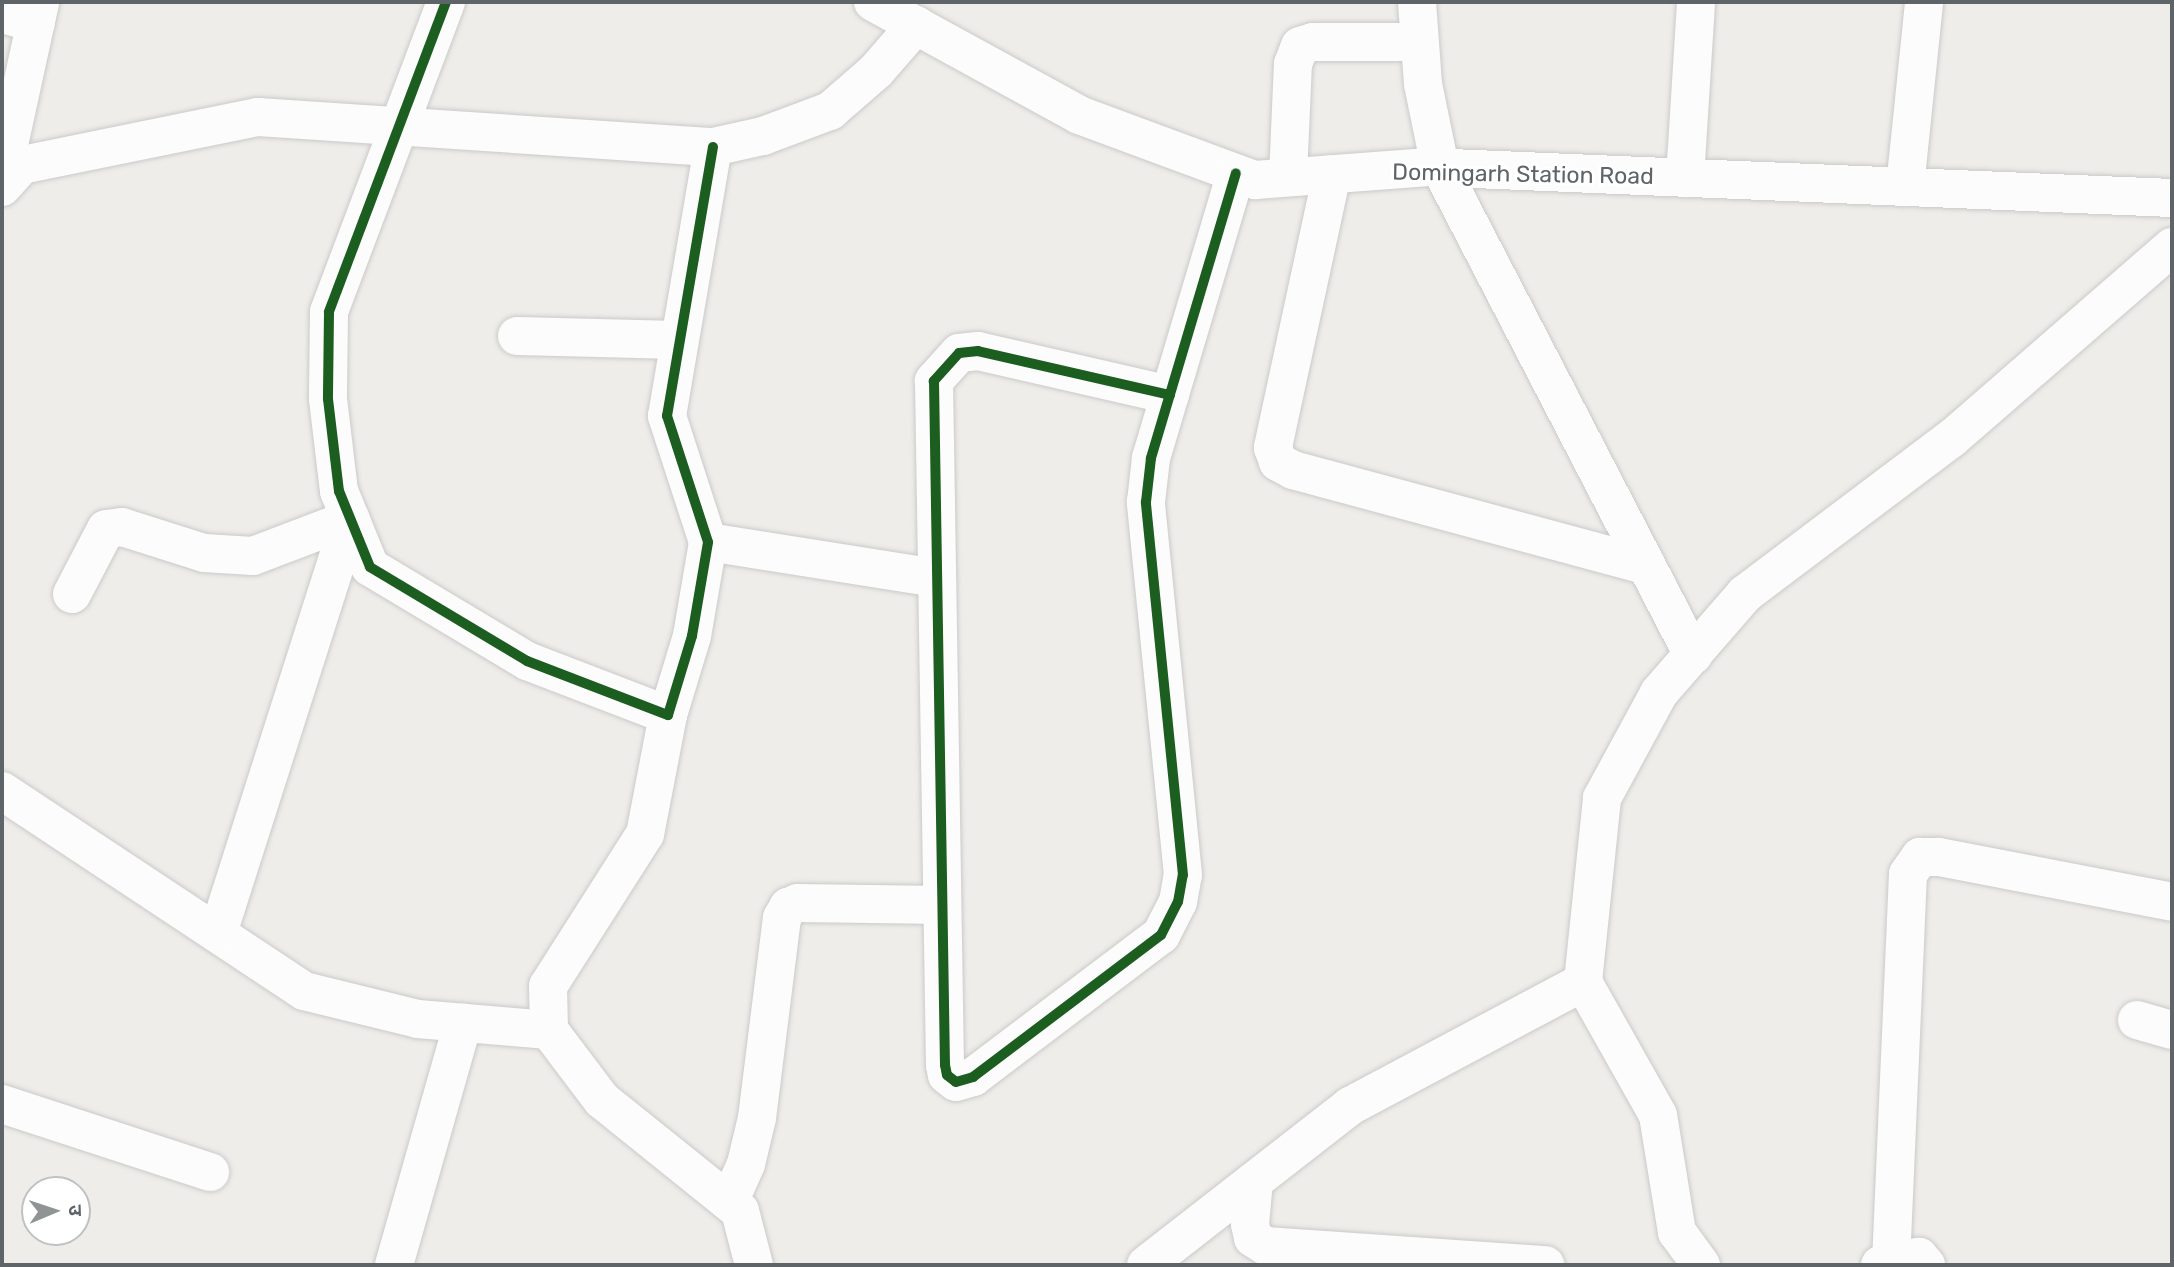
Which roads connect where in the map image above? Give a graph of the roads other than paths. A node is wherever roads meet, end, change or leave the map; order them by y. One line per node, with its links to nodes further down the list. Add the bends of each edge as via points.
1 (446, 2): 9 (street)
2 (875, 2): 7 (street, Domingarh Station Road)
3 (1417, 2): 8 (street)
4 (1696, 2): 16 (street)
5 (1924, 2): 18 (street)
6 (26, 13): 14 (street)
7 (916, 26): 10 (street, via 876,71 830,111 763,136); 12 (street, Domingarh Station Road, via 1079,114)
8 (1419, 42): 11 (street); 15 (street, via 1312,42 1300,46 1293,65)
9 (399, 126): 10 (street); 17 (street, via 258,117 22,165); 24 (street, via 329,312 328,398 339,491)
10 (713, 147): 22 (street)
11 (1440, 167): 13 (street, Domingarh Station Road); 16 (street, Domingarh Station Road); 26 (street)
12 (1236, 173): 15 (street, Domingarh Station Road, via 1255,180); 23 (street)
13 (1332, 174): 15 (street, Domingarh Station Road); 26 (street, via 1273,448 1278,463)
14 (2, 177)
15 (1288, 177)
16 (1685, 178): 18 (street, Domingarh Station Road)
17 (2, 187)
18 (1905, 187): 19 (street, Domingarh Station Road)
19 (2172, 198)
20 (2172, 247): 29 (street, via 1951,439 1745,594)
21 (517, 336): 22 (street)
22 (679, 340): 25 (street, via 667,416)
23 (1170, 395): 27 (street, via 978,351 959,353 934,381); 33 (street, via 1152,458 1146,502 1183,875 1178,902 1161,935 973,1077 956,1082 947,1075 945,1065)
24 (350, 519): 28 (street, via 242,557 204,553 122,527 106,529); 30 (street, via 370,567 527,661); 34 (street)
25 (708, 542): 27 (street); 30 (street, via 692,636)
26 (1646, 565): 29 (street)
27 (936, 578): 33 (street)
28 (72, 594)
29 (1693, 655): 35 (street, via 1659,693 1602,798)
30 (668, 715): 37 (street, via 645,834 548,986)
31 (2, 791): 34 (street)
32 (2172, 902): 43 (street, via 1920,857 1908,874)
33 (942, 905): 41 (street, via 798,903 788,907 782,918 757,1118 746,1164)
34 (218, 933): 36 (street, via 304,991 418,1019)
35 (1583, 982): 40 (street, via 1350,1106); 42 (street, via 1658,1115 1677,1232)
36 (463, 1023): 37 (street); 44 (street)
37 (549, 1030): 41 (street, via 602,1100)
38 (2, 1104): 39 (street)
39 (210, 1172)
40 (1254, 1181): 46 (street); 47 (street, via 1250,1224 1253,1238 1266,1246)
41 (729, 1202): 45 (street, via 740,1211)
42 (1691, 1263)
43 (1899, 1264)
44 (394, 1265)
45 (754, 1265)
46 (1146, 1265)
47 (1545, 1265)

